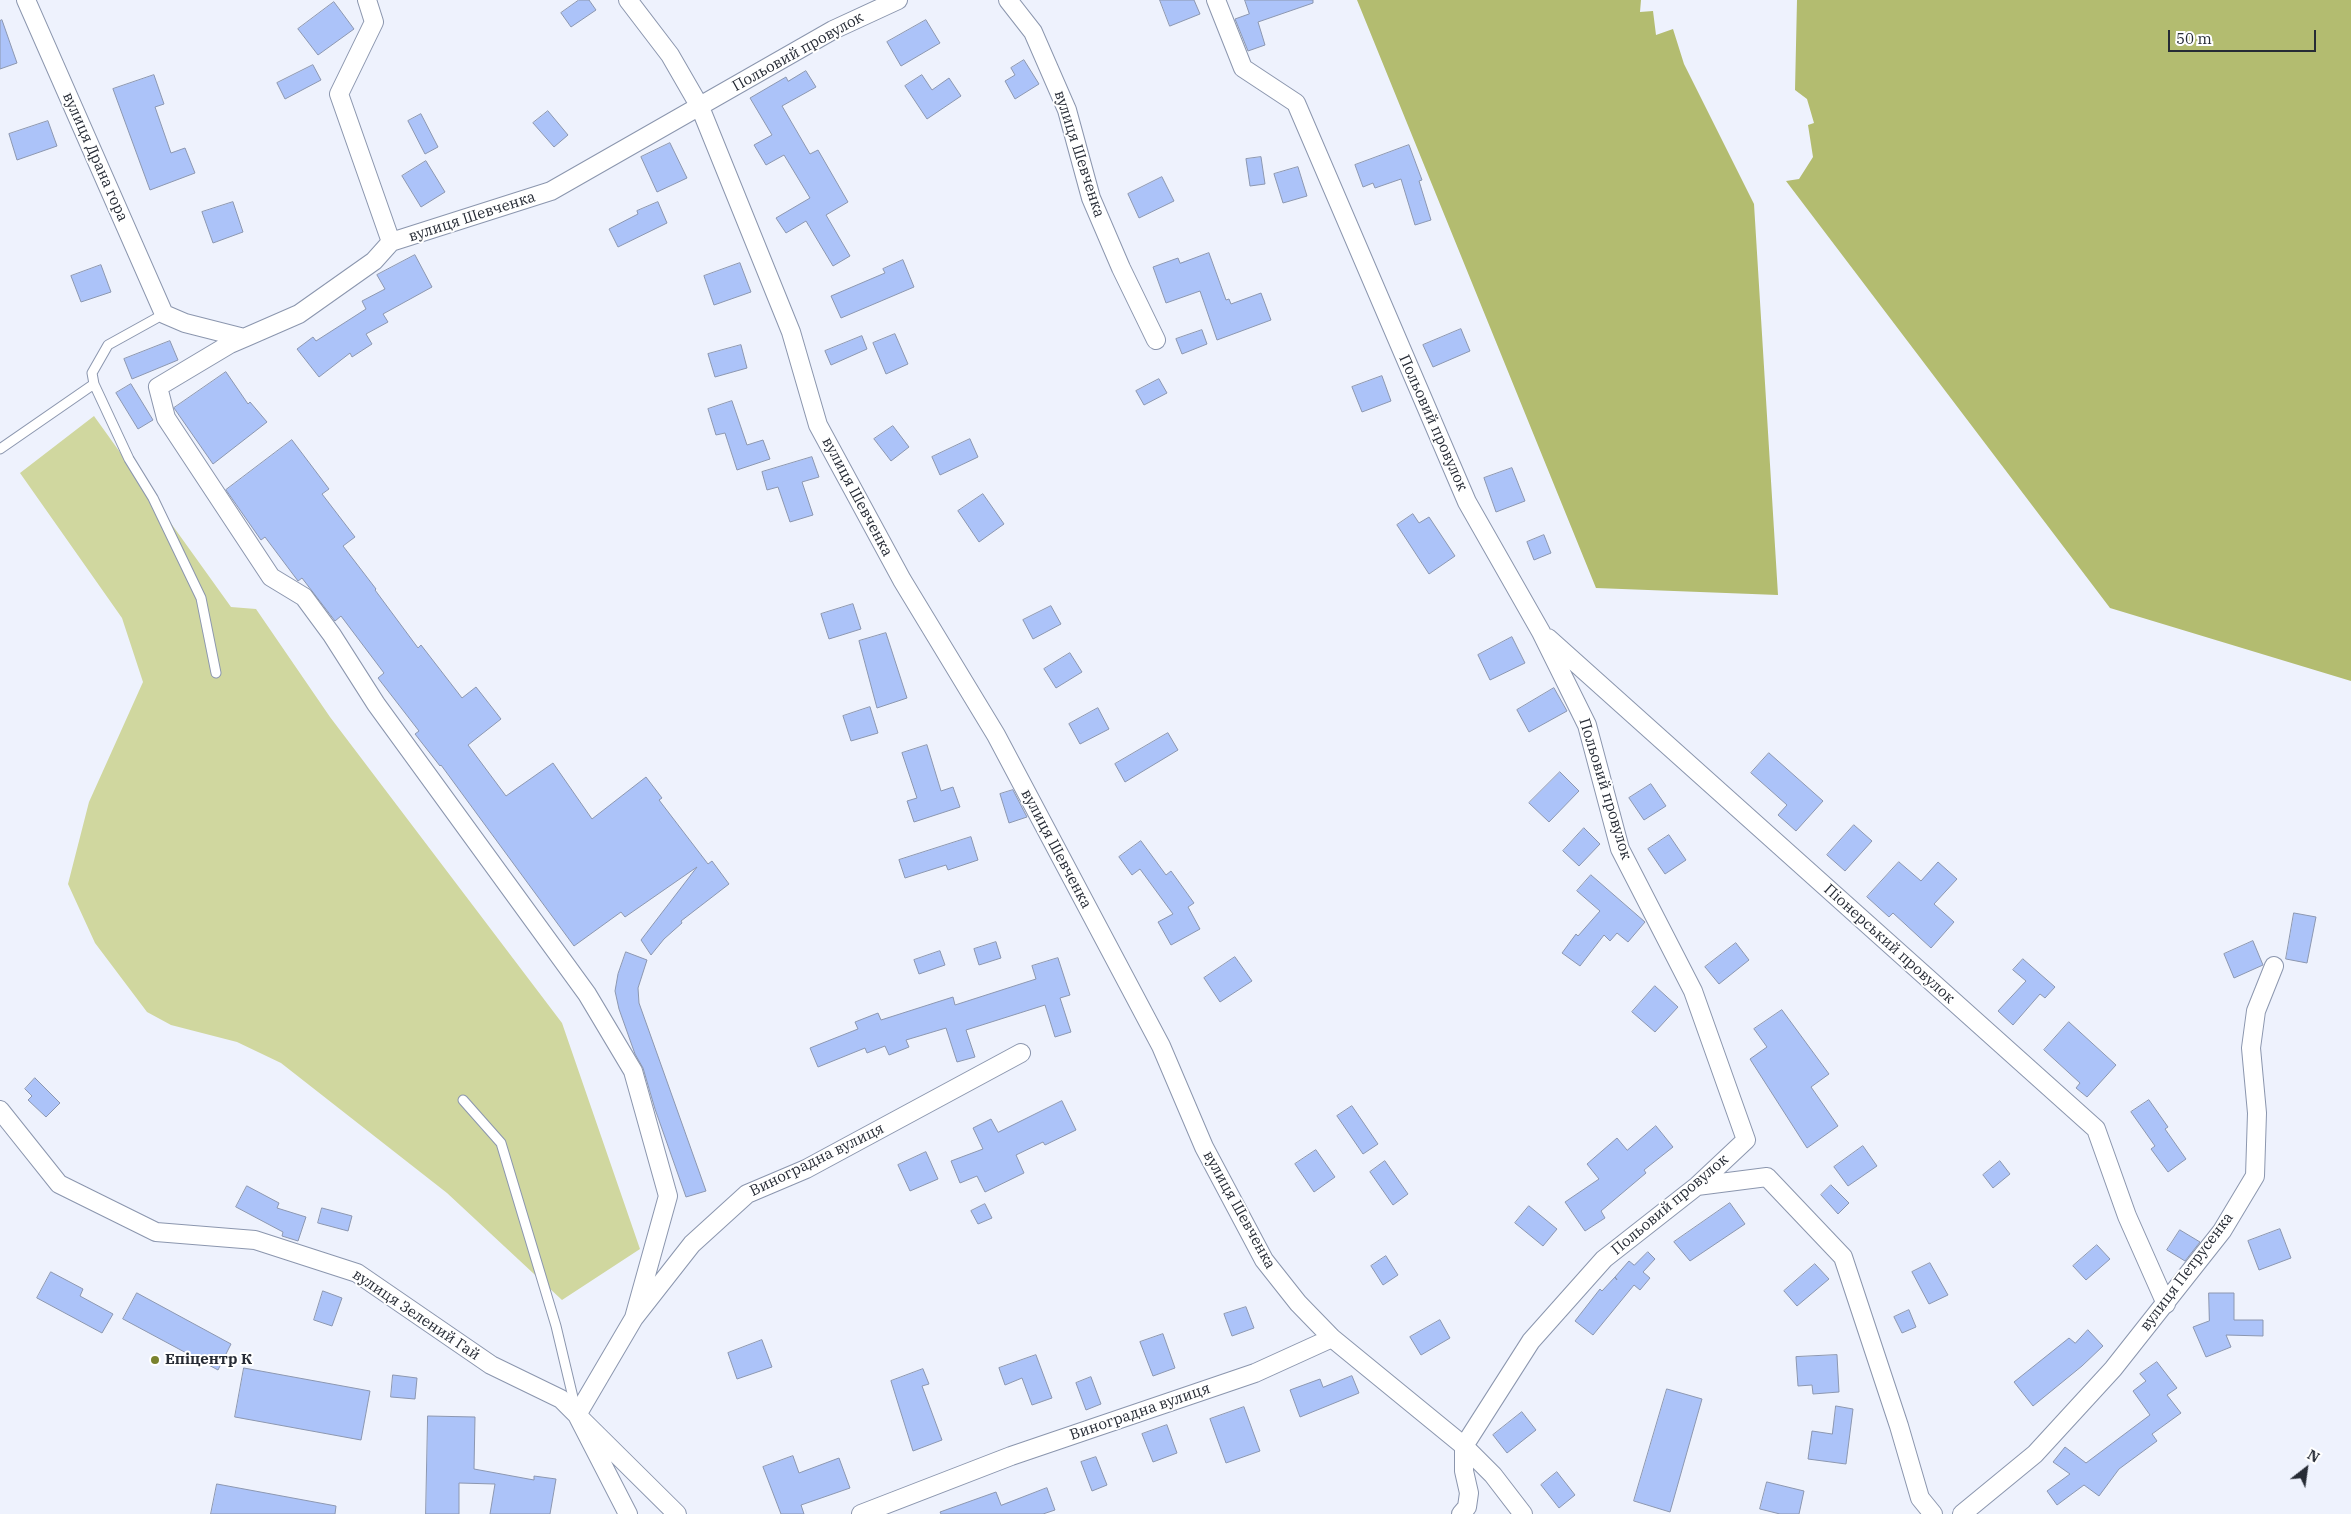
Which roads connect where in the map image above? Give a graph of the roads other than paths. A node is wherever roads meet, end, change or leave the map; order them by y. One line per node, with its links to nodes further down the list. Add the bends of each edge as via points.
1 (26, 0): 9 (street, вулиця Драна гора)
2 (368, 0): 8 (street, вулиця Шевченка, via 374,22 339,94)
3 (628, 0): 7 (street, вулиця Шевченка, via 670,55)
4 (898, 0): 7 (street, Польовий провулок, via 834,30)
5 (1008, 0): 11 (street, вулиця Шевченка, via 1033,32 1067,110 1091,198)
6 (1216, 0): 14 (street, Польовий провулок, via 1243,68 1296,103 1467,502)
7 (700, 107): 8 (street, вулиця Шевченка, via 551,192); 23 (street, вулиця Шевченка, via 791,332 818,425 902,580 996,735 1161,1046 1204,1147 1264,1260 1298,1303)
8 (391, 242): 10 (street, via 374,261 299,314)
9 (164, 314): 10 (street, via 185,323); 12 (lane, via 108,345 92,373)
10 (244, 338): 22 (street, via 158,387 166,418 272,577 304,597 332,635 387,719 587,994 632,1071 668,1196)
11 (1156, 340)
12 (94, 384): 13 (lane); 15 (lane, via 201,598)
13 (0, 449)
14 (1541, 632): 20 (street, Польовий провулок, via 1587,725 1620,849 1693,991 1746,1140); 21 (street, Піонерський провулок, via 2096,1129 2127,1216)
15 (216, 673)
16 (2274, 966): 21 (street, вулиця Петрусенка, via 2256,1011 2251,1048 2257,1113 2255,1176 2222,1230)
17 (1021, 1053): 22 (street, Виноградна вулиця, via 806,1169 747,1194 692,1244)
18 (463, 1100): 24 (lane, via 501,1143 556,1326)
19 (0, 1110): 24 (street, вулиця Зелений Гай, via 59,1184 156,1232 255,1240 358,1273 491,1365 561,1399)
20 (1697, 1186): 25 (street, Польовий провулок, via 1604,1259 1531,1341); 31 (street, via 1767,1177 1844,1257 1920,1498)
21 (2166, 1304): 32 (street, вулиця Петрусенка, via 2035,1454)
22 (634, 1318): 24 (street, Виноградна вулиця)
23 (1332, 1338): 25 (street, вулиця Шевченка); 28 (street, Виноградна вулиця, via 1255,1373 1011,1456)
24 (577, 1415): 26 (street, вулиця Зелений Гай); 27 (street)
25 (1464, 1446): 29 (street, via 1468,1493 1467,1506); 30 (street, вулиця Шевченка, via 1493,1475)
26 (628, 1514)
27 (676, 1514)
28 (861, 1514)
29 (1461, 1514)
30 (1523, 1514)
31 (1933, 1514)
32 (1962, 1514)

